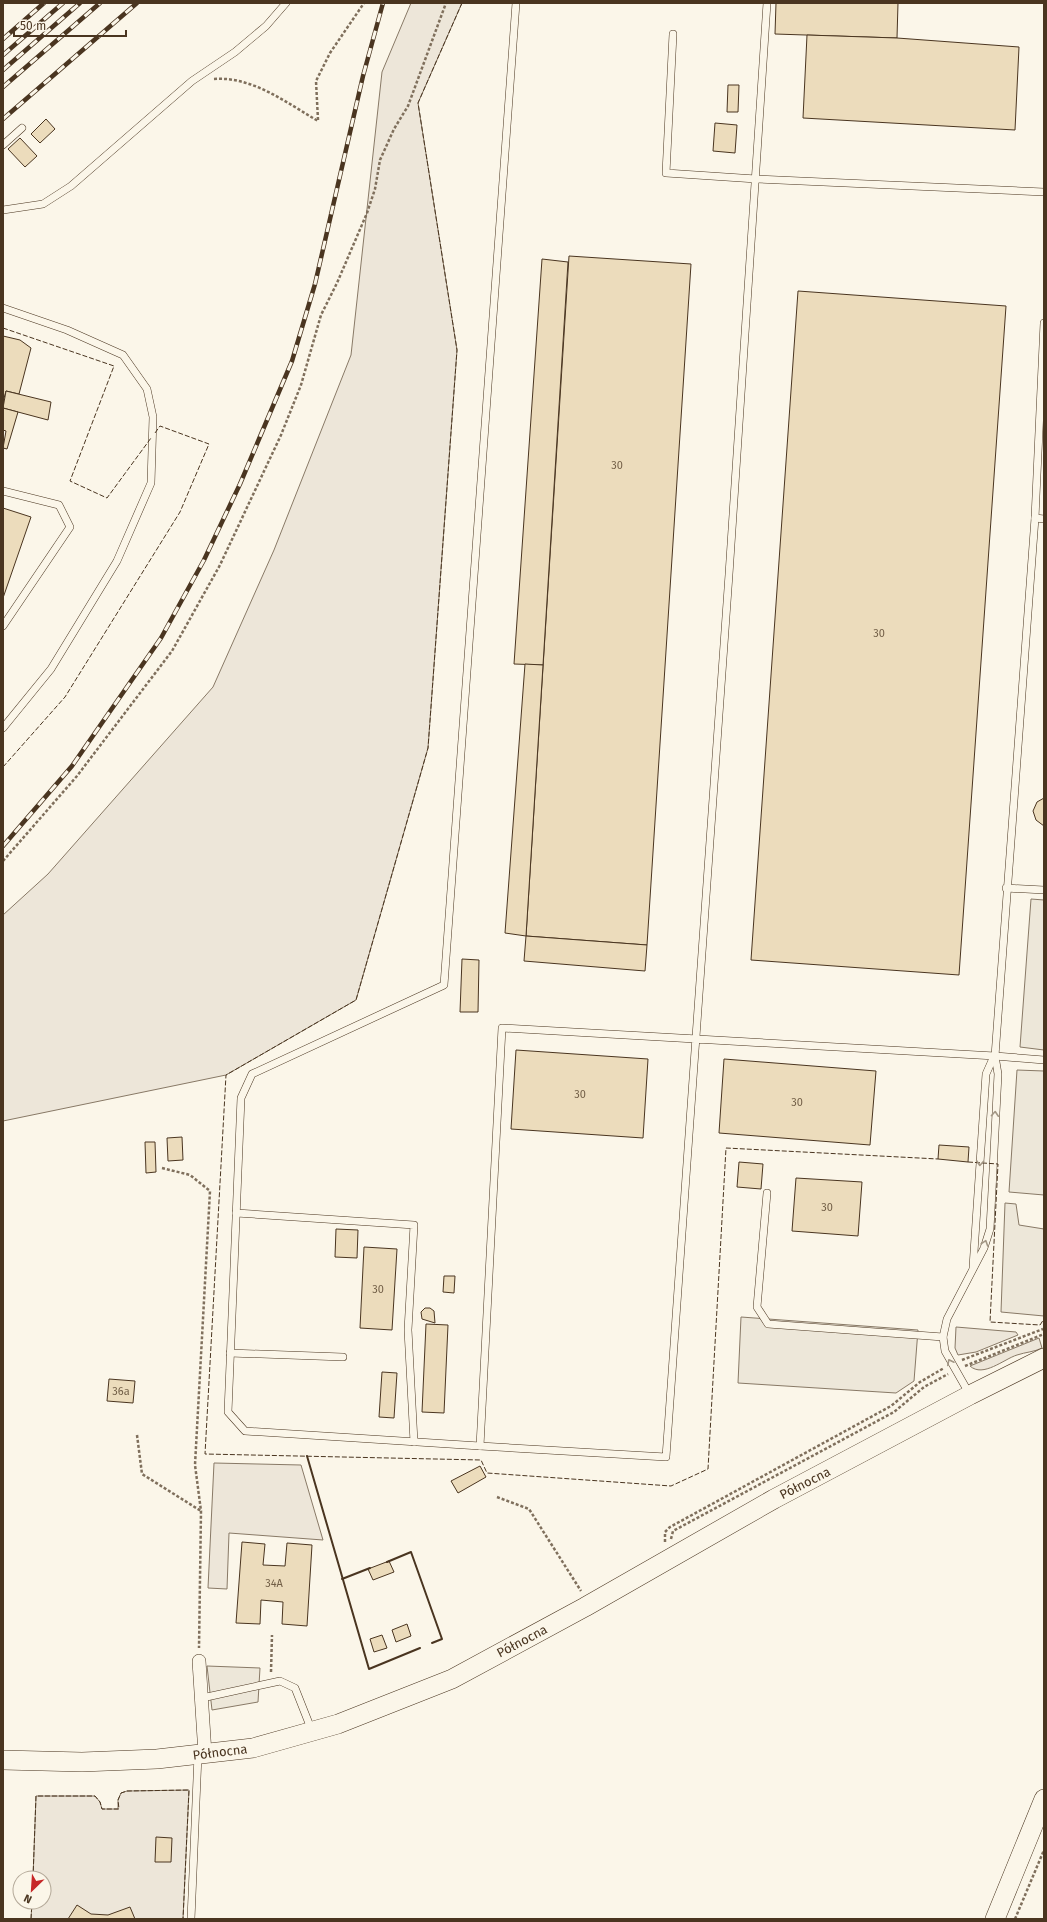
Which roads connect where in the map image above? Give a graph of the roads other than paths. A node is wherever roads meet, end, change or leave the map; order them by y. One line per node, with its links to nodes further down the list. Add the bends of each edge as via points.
1 (286, 3): 9 (lane, via 266,26 236,52 192,81 72,186 43,204)
2 (516, 3): 23 (lane, via 444,985 252,1074 241,1098)
3 (767, 3): 7 (lane)
4 (673, 34): 7 (lane, via 666,173)
5 (22, 128): 6 (lane)
6 (3, 145)
7 (756, 179): 8 (lane); 19 (lane)
8 (1044, 192)
9 (3, 210)
10 (3, 308): 16 (lane, via 67,330 123,355 147,389 153,416 151,483 117,561 51,669)
11 (1044, 323): 13 (lane)
12 (3, 491): 15 (lane, via 59,505 70,527)
13 (1035, 518): 14 (lane); 17 (lane)
14 (1044, 519)
15 (3, 626)
16 (3, 728)
17 (1006, 888): 18 (lane); 20 (lane)
18 (1044, 890)
19 (695, 1040): 20 (lane); 33 (lane, via 666,1457); 33 (lane, via 502,1028)
20 (995, 1056): 21 (lane); 24 (lane, one-way to 24, via 986,1074); 24 (lane, one-way to 20, via 990,1229 998,1074)
21 (1044, 1060)
22 (767, 1193): 25 (lane, via 757,1307 768,1324)
23 (236, 1213): 26 (lane); 32 (lane, via 414,1225 408,1330)
24 (972, 1271): 25 (lane, via 947,1319)
25 (943, 1337): 31 (lane, one-way to 25, via 945,1351)
26 (230, 1353): 27 (lane); 32 (lane, via 228,1412 245,1431)
27 (343, 1357)
28 (1044, 1358): 30 (street, Północna)
29 (1044, 1373): 30 (street, Północna)
30 (998, 1382): 31 (street, Północna)
31 (970, 1395): 36 (street, Północna, via 774,1499 671,1550 590,1604 452,1679 338,1724)
32 (414, 1442): 33 (lane)
33 (480, 1446)
34 (199, 1661): 35 (street)
35 (202, 1698): 36 (lane, via 280,1681 295,1688); 37 (street)
36 (312, 1731): 37 (street, Północna, via 253,1748)
37 (202, 1754): 38 (street, Północna, via 109,1762); 40 (lane)
38 (3, 1760)
39 (1044, 1799): 41 (street)
40 (191, 1919)
41 (995, 1919)

